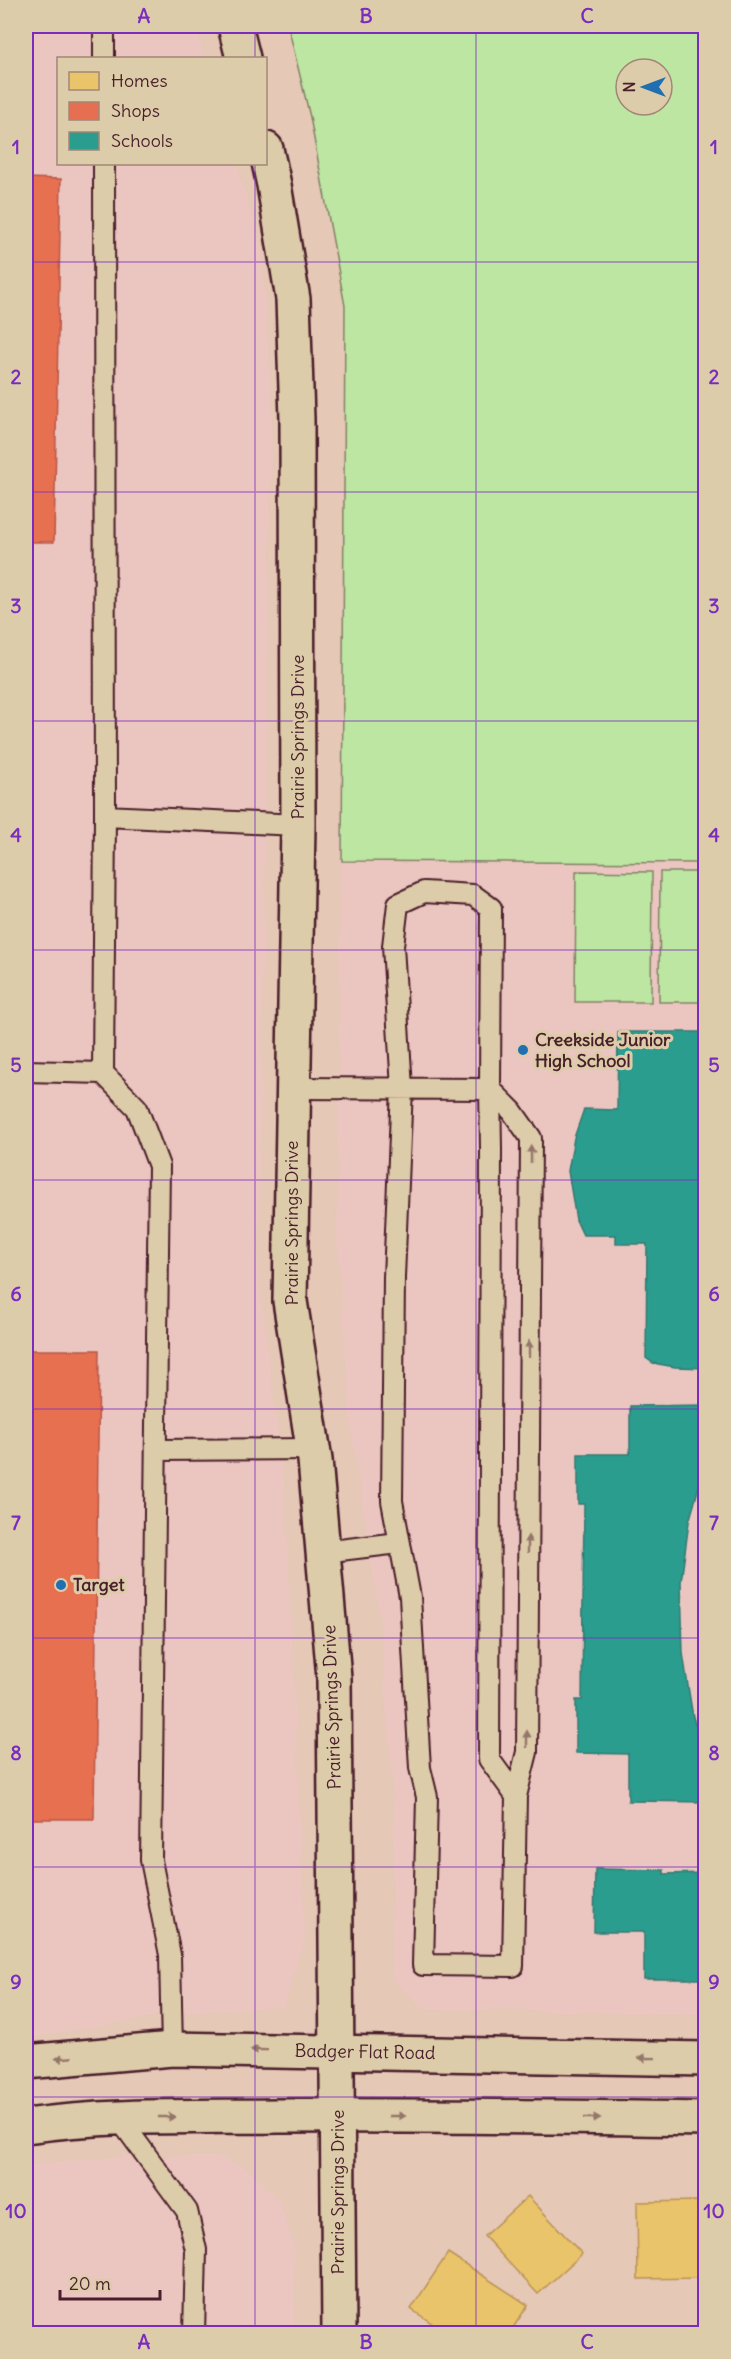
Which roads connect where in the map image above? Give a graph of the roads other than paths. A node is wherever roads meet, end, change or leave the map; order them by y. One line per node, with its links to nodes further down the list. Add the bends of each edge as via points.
1 (104, 26): 3 (lane)
2 (235, 26): 4 (street)
3 (104, 57)
4 (243, 57)
5 (267, 154): 8 (street, Prairie Springs Drive, via 293,299)
6 (104, 165): 7 (lane)
7 (105, 816): 8 (lane); 10 (lane)
8 (298, 825): 11 (street, Prairie Springs Drive)
9 (26, 1071): 10 (lane)
10 (103, 1073): 15 (lane, via 137,1108 159,1166)
11 (293, 1088): 12 (lane); 14 (street, Prairie Springs Drive, via 290,1301)
12 (402, 1088): 13 (lane); 13 (lane, via 393,946 398,904 424,892 473,895 491,908); 16 (lane, via 394,1276 392,1501)
13 (490, 1089): 18 (lane, via 489,1759); 18 (lane, one-way to 13, via 527,1752 531,1138)
14 (313, 1449): 15 (lane); 17 (street, Prairie Springs Drive)
15 (156, 1450): 19 (lane, via 151,1860 170,1955)
16 (399, 1543): 17 (lane); 18 (lane, via 410,1597 420,1768 427,1797 423,1965 513,1966)
17 (323, 1552): 20 (street, Prairie Springs Drive, via 334,1678)
18 (516, 1796)
19 (171, 2049): 20 (street, Badger Flat Road, one-way to 19); 22 (street, Badger Flat Road, one-way to 22)
20 (338, 2051): 21 (street, Badger Flat Road, one-way to 20); 23 (street, Prairie Springs Drive)
21 (705, 2060)
22 (26, 2062)
23 (338, 2116): 24 (street, one-way to 23); 25 (street, one-way to 25); 28 (street, Prairie Springs Drive)
24 (118, 2117): 26 (street); 27 (lane, via 187,2211 196,2250)
25 (705, 2119)
26 (26, 2126)
27 (194, 2334)
28 (339, 2334)

